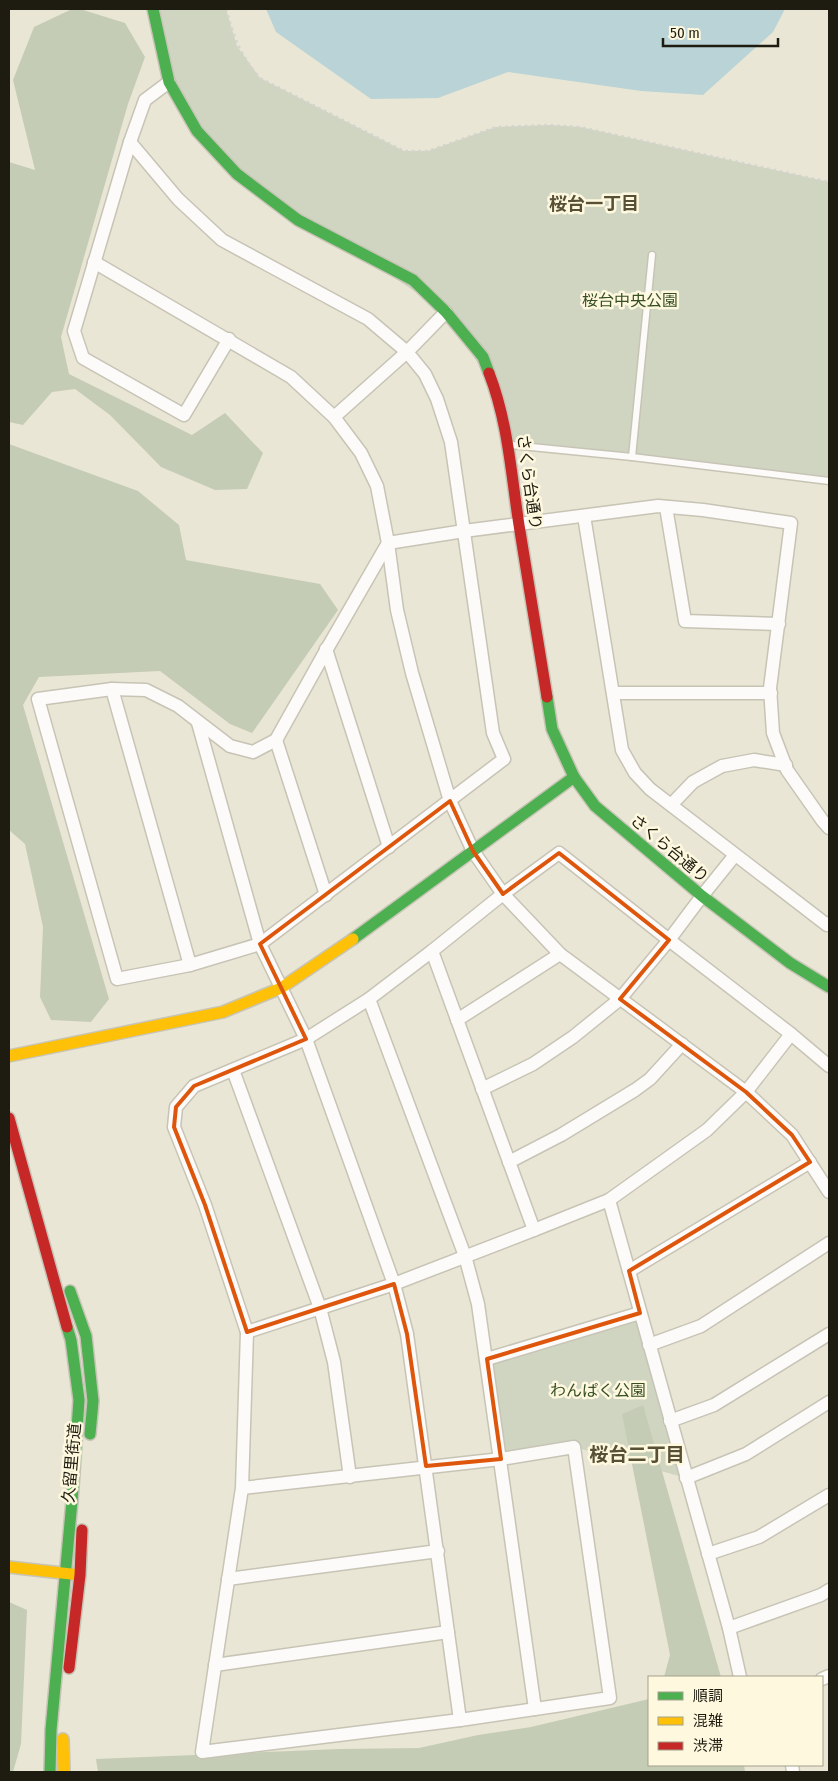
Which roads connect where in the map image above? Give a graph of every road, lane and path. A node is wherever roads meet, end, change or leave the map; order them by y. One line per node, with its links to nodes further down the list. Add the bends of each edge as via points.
1 (153, 9): 3 (street, さくら台通り)
2 (226, 9): 5 (path, via 238,46 260,78 404,151 428,151 496,127 580,127)
3 (169, 82): 4 (street, via 145,100); 8 (street, さくら台通り, via 197,131 237,174 298,220 413,280)
4 (130, 142): 7 (street); 10 (street, via 178,199 222,240 368,319)
5 (829, 182)
6 (652, 255): 13 (lane)
7 (94, 262): 9 (street); 9 (street, via 74,330 83,358 184,415)
8 (446, 312): 10 (street); 12 (street, さくら台通り, via 483,357 497,394)
9 (229, 339): 11 (street, via 291,377)
10 (407, 352): 11 (street); 18 (street, via 425,374 451,442)
11 (334, 417): 19 (street, via 361,453 378,486)
12 (509, 445): 13 (lane); 17 (street, さくら台通り)
13 (632, 457): 14 (lane)
14 (829, 481)
15 (666, 507): 16 (street); 20 (street, via 685,621); 20 (street, via 791,522)
16 (584, 516): 17 (street); 23 (street)
17 (519, 524): 18 (street); 28 (street, さくら台通り, via 552,729)
18 (464, 531): 19 (street); 29 (street, via 493,733 504,759)
19 (388, 543): 21 (street); 29 (street, via 397,610 412,673)
20 (779, 624): 24 (street)
21 (326, 649): 26 (street); 32 (street)
22 (112, 689): 25 (street, via 146,690 178,706); 43 (street); 43 (street, via 38,699 117,979)
23 (613, 693): 24 (street); 30 (street, via 622,750 635,773)
24 (771, 693): 27 (street, via 773,733)
25 (198, 722): 26 (street, via 230,746 253,752); 40 (street)
26 (276, 740): 36 (street)
27 (786, 765): 30 (street, via 754,760 722,766 694,782); 31 (street)
28 (574, 777): 33 (street); 37 (street, さくら台通り, via 595,806)
29 (450, 801): 32 (street); 33 (street)
30 (671, 805): 34 (street)
31 (829, 828)
32 (389, 847): 36 (street)
33 (473, 851): 35 (street); 45 (street, via 364,932)
34 (735, 856): 37 (street); 38 (street, via 827,925)
35 (503, 894): 39 (street, via 559,853); 41 (street); 42 (street)
36 (326, 895): 40 (street)
37 (702, 896): 39 (street); 44 (street, さくら台通り, via 790,963)
38 (829, 923)
39 (669, 940): 47 (street); 49 (street)
40 (260, 944): 43 (street); 45 (street)
41 (432, 951): 46 (street); 48 (street)
42 (560, 954): 47 (street); 48 (street)
43 (190, 965)
44 (829, 987)
45 (281, 988): 50 (street); 52 (street, via 223,1012)
46 (369, 999): 50 (street); 66 (street)
47 (620, 999): 51 (street); 55 (street, via 533,1064)
48 (457, 1020): 55 (street)
49 (791, 1034): 53 (street); 56 (street)
50 (306, 1039): 54 (street); 68 (street)
51 (682, 1044): 56 (street); 59 (street, via 635,1090)
52 (9, 1056)
53 (829, 1066)
54 (233, 1070): 69 (street); 71 (street, via 194,1086 176,1106 174,1127 205,1205)
55 (482, 1089): 59 (street)
56 (746, 1092): 60 (street, via 792,1135); 63 (street, via 707,1130)
57 (9, 1118): 61 (street, 久留里街道)
58 (9, 1152): 61 (street)
59 (509, 1162): 64 (street)
60 (810, 1162): 62 (street); 67 (street)
61 (24, 1168): 77 (street, 久留里街道, via 86,1336 93,1401); 88 (street, 久留里街道, via 71,1340 78,1400)
62 (829, 1192)
63 (609, 1200): 64 (street); 67 (street)
64 (534, 1230): 66 (street)
65 (829, 1243): 73 (street, via 701,1326)
66 (465, 1256): 68 (street); 74 (street, via 478,1304)
67 (629, 1272): 70 (street)
68 (394, 1284): 69 (street); 79 (street, via 407,1334)
69 (320, 1308): 71 (street); 80 (street, via 334,1362)
70 (640, 1313): 73 (street); 74 (street)
71 (246, 1332): 82 (street)
72 (829, 1334): 76 (street, via 714,1405)
73 (649, 1345): 76 (street)
74 (487, 1358): 78 (street)
75 (829, 1402): 81 (street, via 746,1454)
76 (670, 1421): 81 (street)
77 (88, 1447)
78 (501, 1459): 79 (street); 97 (street); 97 (street, via 574,1447 610,1698)
79 (426, 1466): 80 (street); 85 (street)
80 (350, 1477): 82 (street)
81 (686, 1478): 86 (street)
82 (242, 1488): 90 (street)
83 (829, 1495): 86 (street, via 759,1537)
84 (82, 1521): 89 (street, 久留里街道)
85 (438, 1551): 90 (street); 93 (street)
86 (708, 1554): 92 (street)
87 (9, 1567): 88 (street)
88 (65, 1574): 89 (street); 100 (street, 久留里街道)
89 (80, 1575): 96 (street, 久留里街道)
90 (228, 1579): 94 (street)
91 (829, 1590): 92 (street)
92 (728, 1628): 95 (street)
93 (448, 1632): 94 (street); 98 (street)
94 (215, 1665): 98 (street, via 202,1752)
95 (740, 1676)
96 (68, 1682)
97 (534, 1709): 98 (street)
98 (460, 1720)
99 (63, 1731): 101 (street)
100 (50, 1772)
101 (64, 1772)

